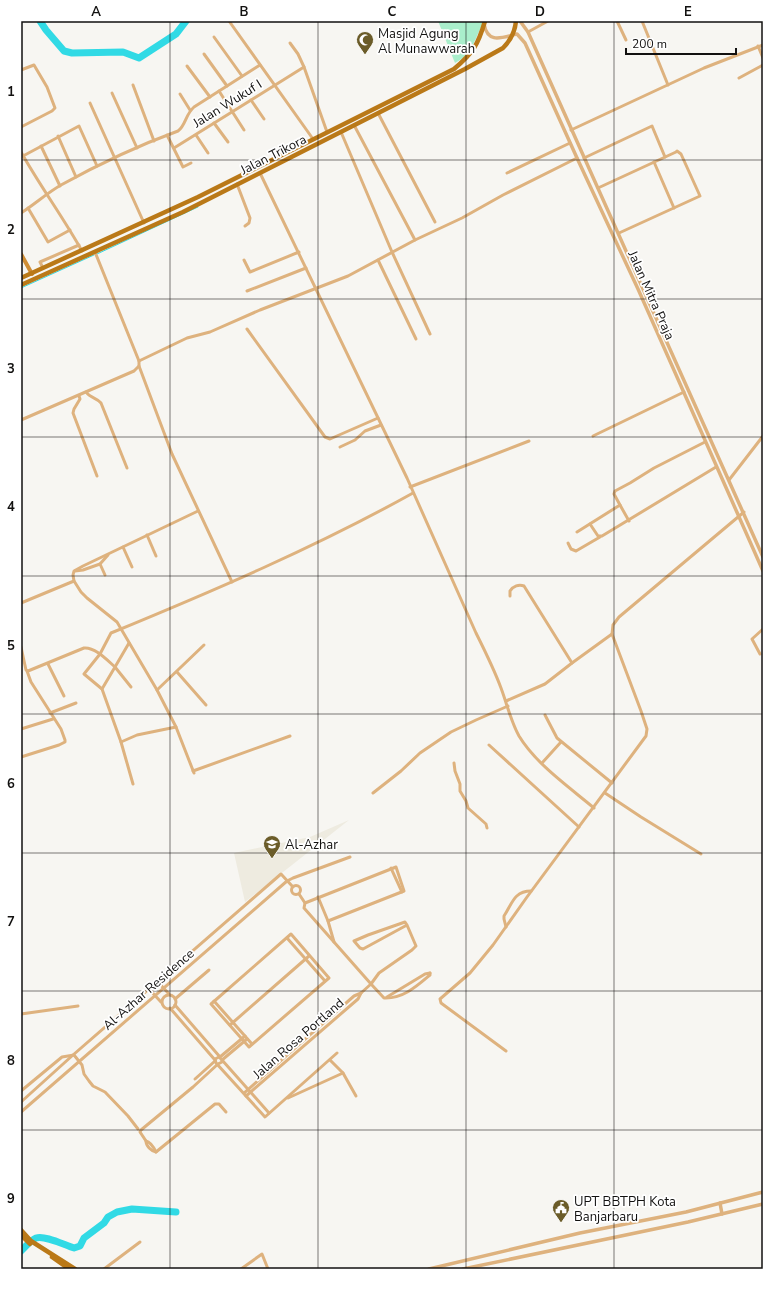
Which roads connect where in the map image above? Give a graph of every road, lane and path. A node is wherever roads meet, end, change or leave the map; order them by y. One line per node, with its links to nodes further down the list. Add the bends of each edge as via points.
1 (229, 21): 17 (street)
2 (516, 21): 9 (main road, Jalan Trikora)
3 (520, 21): 8 (street, Jalan Mitra Praja)
4 (548, 21): 8 (street)
5 (617, 21): 11 (street)
6 (642, 21): 26 (street)
7 (485, 22): 9 (street, via 487,32 492,36 500,38); 28 (main road, Jalan Trikora, via 476,45 467,58 454,69)
8 (528, 32): 44 (street, Jalan Mitra Praja)
9 (513, 35): 33 (main road, Jalan Trikora, via 503,48); 53 (street, Jalan Mitra Praja, via 520,36 525,43)
10 (214, 36): 22 (street)
11 (626, 40)
12 (290, 43): 20 (street)
13 (763, 45): 14 (street)
14 (758, 46): 16 (street); 26 (street)
15 (204, 54): 27 (street)
16 (763, 58)
17 (260, 65): 22 (street); 25 (street)
18 (763, 65): 23 (street)
19 (187, 66): 32 (street)
20 (304, 67): 25 (street, Jalan Wukuf I); 45 (street)
21 (21, 70): 42 (street, via 34,65 47,87 55,108)
22 (242, 76): 27 (street)
23 (739, 78)
24 (133, 85): 51 (street)
25 (275, 85): 34 (street, Jalan Wukuf I); 50 (street)
26 (668, 85): 44 (street)
27 (227, 86): 30 (street)
28 (408, 91): 33 (main road); 45 (main road, Jalan Trikora)
29 (112, 92): 55 (street)
30 (219, 92): 32 (street); 37 (street)
31 (180, 94): 36 (street)
32 (210, 97): 36 (street)
33 (410, 97): 38 (main road, Jalan Trikora)
34 (251, 100): 37 (street, Jalan Wukuf I); 39 (street)
35 (90, 102): 60 (street)
36 (190, 110): 48 (street, via 180,129)
37 (232, 112): 40 (street, Jalan Wukuf I); 43 (street)
38 (378, 113): 41 (main road, Jalan Trikora); 78 (street)
39 (264, 119)
40 (214, 122): 47 (street, Jalan Wukuf I); 52 (street)
41 (354, 125): 46 (main road, Jalan Trikora); 83 (street)
42 (21, 126)
43 (244, 130)
44 (571, 130): 62 (street, Jalan Mitra Praja)
45 (327, 132): 50 (main road, Jalan Trikora)
46 (341, 132): 66 (main road, Jalan Trikora); 90 (street)
47 (196, 134): 56 (street, Jalan Wukuf I); 57 (street)
48 (167, 135): 51 (street); 56 (street)
49 (58, 136): 54 (street); 67 (street, via 79,126); 70 (street)
50 (313, 139): 63 (main road, Jalan Trikora)
51 (154, 141): 55 (street)
52 (228, 142)
53 (570, 143): 61 (street, Jalan Mitra Praja); 69 (street)
54 (41, 146): 58 (street); 72 (street)
55 (137, 148): 60 (street)
56 (174, 148): 64 (street, via 183,167)
57 (208, 152)
58 (22, 154): 74 (street)
59 (665, 157): 62 (street, via 652,126); 65 (street); 76 (street, via 679,152 700,196)
60 (114, 158): 67 (street); 79 (street)
61 (577, 158): 83 (street); 109 (street, Jalan Mitra Praja)
62 (584, 158): 73 (street, Jalan Mitra Praja)
63 (272, 160): 66 (main road); 79 (main road, Jalan Trikora)
64 (191, 162)
65 (654, 162): 73 (street); 76 (street)
66 (275, 165): 68 (main road, Jalan Trikora)
67 (97, 166): 70 (street)
68 (260, 172): 71 (main road, Jalan Trikora); 89 (street)
69 (507, 173)
70 (76, 177): 72 (street)
71 (237, 184): 80 (street, via 250,218); 86 (main road, Jalan Trikora)
72 (60, 186): 74 (street)
73 (598, 188): 82 (street, Jalan Mitra Praja)
74 (47, 195): 75 (street); 81 (street)
75 (28, 208): 77 (street); 81 (street, via 48,242)
76 (674, 208): 82 (street)
77 (21, 212)
78 (435, 222)
79 (144, 223): 84 (main road, Jalan Trikora)
80 (245, 226)
81 (70, 230): 85 (street)
82 (619, 233): 122 (street, Jalan Mitra Praja)
83 (415, 240): 90 (street)
84 (100, 243): 86 (main road); 87 (main road, Jalan Trikora)
85 (79, 244): 87 (street); 94 (street, via 40,262)
86 (102, 249): 88 (main road, Jalan Trikora)
87 (82, 251): 94 (main road, Jalan Trikora)
88 (95, 252): 100 (main road, Jalan Trikora); 106 (street)
89 (298, 252): 95 (street); 96 (street)
90 (392, 252): 93 (street); 104 (street)
91 (21, 254): 97 (main road)
92 (244, 260): 96 (street)
93 (378, 260): 101 (street); 105 (street)
94 (43, 268): 97 (main road, Jalan Trikora)
95 (306, 268): 101 (street); 102 (street)
96 (250, 272): 98 (street)
97 (32, 274): 99 (main road, Jalan Trikora)
98 (246, 274)
99 (21, 278)
100 (21, 285)
101 (316, 289): 106 (street, via 210,332 194,335); 111 (street)
102 (247, 291)
103 (248, 329): 111 (street, via 325,437 330,439)
104 (430, 334)
105 (416, 339)
106 (139, 361): 107 (street)
107 (139, 366): 108 (street, via 134,371); 126 (street, via 172,454)
108 (86, 392): 110 (street); 120 (street, via 101,403)
109 (684, 392): 114 (street); 117 (street, Jalan Mitra Praja)
110 (79, 396): 112 (street); 121 (street, via 73,412)
111 (378, 418): 113 (street)
112 (21, 420)
113 (381, 425): 118 (street); 123 (street)
114 (593, 436)
115 (763, 436): 122 (street)
116 (529, 441): 123 (street)
117 (705, 442): 119 (street, Jalan Mitra Praja); 125 (street, via 615,491)
118 (340, 447)
119 (716, 467): 128 (street, Jalan Mitra Praja); 129 (street)
120 (127, 468)
121 (97, 476)
122 (729, 480): 127 (street, Jalan Mitra Praja)
123 (410, 487): 124 (street)
124 (413, 493): 145 (street, via 316,544); 165 (street)
125 (620, 505): 129 (street); 130 (street)
126 (198, 512): 132 (street); 145 (street)
127 (744, 512): 128 (street); 138 (street, Jalan Mitra Praja)
128 (739, 516): 142 (street, Jalan Mitra Praja); 150 (street, via 619,617 613,625)
129 (629, 521): 133 (street)
130 (590, 524): 131 (street); 133 (street)
131 (577, 532)
132 (147, 535): 135 (street); 137 (street)
133 (600, 537): 134 (street, via 576,551 571,549)
134 (568, 543)
135 (123, 547): 136 (street); 140 (street)
136 (109, 554): 139 (street); 141 (street)
137 (156, 556)
138 (763, 557)
139 (100, 564): 141 (street); 143 (street)
140 (132, 567)
141 (74, 571): 144 (street)
142 (763, 571)
143 (105, 575)
144 (74, 581): 147 (street); 148 (street, via 87,598 115,620)
145 (232, 582): 148 (street)
146 (510, 596): 156 (street, via 510,591 514,587 524,586)
147 (21, 604)
148 (121, 630): 151 (street); 154 (street, via 111,633)
149 (763, 630): 155 (street, via 752,639)
150 (612, 634): 156 (street); 181 (street, via 647,732 645,739)
151 (129, 643): 158 (street); 163 (street)
152 (204, 645): 160 (street)
153 (21, 647): 159 (street)
154 (100, 654): 157 (street, via 84,648); 158 (street); 162 (street, via 84,674)
155 (760, 654)
156 (572, 663): 165 (street, via 545,684)
157 (48, 664): 159 (street); 164 (street)
158 (115, 667): 161 (street); 162 (street)
159 (27, 671): 169 (street)
160 (177, 672): 163 (street); 167 (street)
161 (131, 687)
162 (102, 689): 175 (street)
163 (157, 690): 172 (street)
164 (64, 696)
165 (506, 700): 168 (street)
166 (76, 703): 169 (street)
167 (206, 705)
168 (508, 706): 180 (street, via 520,737); 183 (street, via 451,732 420,753)
169 (50, 713): 171 (street)
170 (545, 715): 176 (street)
171 (53, 718): 173 (street); 178 (street, via 65,742)
172 (176, 727): 174 (street, via 194,772); 175 (street)
173 (21, 729)
174 (290, 736)
175 (121, 742): 182 (street)
176 (561, 742): 180 (street); 181 (street)
177 (489, 745): 186 (street)
178 (21, 757)
179 (454, 763): 187 (street, via 460,791 468,808 486,824)
180 (542, 763): 185 (street)
181 (612, 783): 184 (street)
182 (133, 784)
183 (373, 793)
184 (605, 793): 185 (street); 188 (street)
185 (594, 808): 186 (street)
186 (579, 827): 193 (street)
187 (487, 828)
188 (701, 854)
189 (350, 857): 191 (street, Al-Azhar Residence)
190 (391, 868): 194 (street); 194 (street, via 397,868 404,891); 196 (street)
191 (287, 881): 192 (street); 207 (street, Al-Azhar Residence, via 281,874); 209 (street, Al-Azhar Residence)
192 (293, 887): 195 (street, via 293,893); 195 (street, via 300,887)
193 (531, 891): 200 (street); 200 (street, via 524,891 515,897 504,916)
194 (402, 892): 198 (street)
195 (299, 894): 197 (street)
196 (318, 897): 197 (street); 198 (street)
197 (305, 903): 202 (street, via 305,909)
198 (328, 921): 202 (street)
199 (407, 925): 199 (street, via 363,949 354,942 405,922); 208 (street, Jalan Rosa Portland, via 416,948 379,973)
200 (506, 927): 225 (street, via 476,967 439,1000)
201 (287, 938): 203 (street, via 291,934); 204 (street); 222 (street, via 211,1004)
202 (335, 944): 208 (street)
203 (310, 956): 204 (street); 206 (street, via 329,978)
204 (306, 959): 206 (street); 222 (street)
205 (209, 970): 214 (street)
206 (325, 981): 223 (street, via 249,1047)
207 (158, 982): 209 (street); 210 (street, Al-Azhar Residence)
208 (371, 984): 213 (street); 236 (street, Jalan Rosa Portland, via 358,999)
209 (164, 988): 211 (street); 212 (street, Al-Azhar Residence)
210 (149, 989): 212 (street); 224 (street, Al-Azhar Residence)
211 (169, 994): 214 (street); 215 (street, via 164,996)
212 (156, 996): 215 (street); 228 (street, Al-Azhar Residence)
213 (386, 998): 213 (street, via 408,992 430,973 425,974)
214 (175, 999): 216 (street)
215 (161, 1002): 218 (street, via 165,1008)
216 (175, 1005): 218 (street); 219 (street)
217 (78, 1006): 220 (street)
218 (170, 1008): 221 (street)
219 (182, 1013): 221 (street); 229 (street)
220 (21, 1014)
221 (178, 1018): 232 (street)
222 (231, 1024): 223 (street)
223 (244, 1038): 229 (street)
224 (78, 1050): 227 (street, Al-Azhar Residence); 228 (street)
225 (506, 1051)
226 (337, 1053): 230 (street)
227 (73, 1055): 231 (street); 235 (street, via 62,1057); 240 (street, Al-Azhar Residence)
228 (84, 1056): 231 (street, Al-Azhar Residence)
229 (221, 1058): 232 (street, via 222,1062); 232 (street, via 217,1057); 236 (street)
230 (330, 1060): 233 (street); 239 (street)
231 (79, 1061): 241 (street, Al-Azhar Residence); 244 (street, via 88,1081 105,1092)
232 (217, 1062): 234 (street); 237 (street); 242 (street, via 140,1132 152,1152 156,1152 215,1104 219,1104)
233 (343, 1073): 238 (street); 239 (street)
234 (195, 1079)
235 (21, 1091)
236 (250, 1091): 237 (street, Jalan Rosa Portland); 243 (street)
237 (245, 1095): 243 (street, via 265,1117)
238 (356, 1096)
239 (285, 1099): 243 (street)
240 (21, 1102)
241 (21, 1112)
242 (226, 1112)
243 (269, 1113)
244 (138, 1129)
245 (763, 1192): 246 (street)
246 (720, 1203): 248 (street); 249 (street)
247 (763, 1204): 249 (street)
248 (686, 1212): 250 (street); 261 (street)
249 (722, 1214): 250 (street)
250 (688, 1222): 262 (street)
251 (21, 1230): 253 (main road)
252 (21, 1235): 253 (main road)
253 (30, 1242): 255 (main road)
254 (140, 1242): 258 (street)
255 (36, 1245): 256 (main road); 257 (main road)
256 (69, 1269)
257 (75, 1269)
258 (104, 1269)
259 (242, 1269): 260 (street, via 262,1254)
260 (268, 1269)
261 (429, 1269)
262 (463, 1269)

